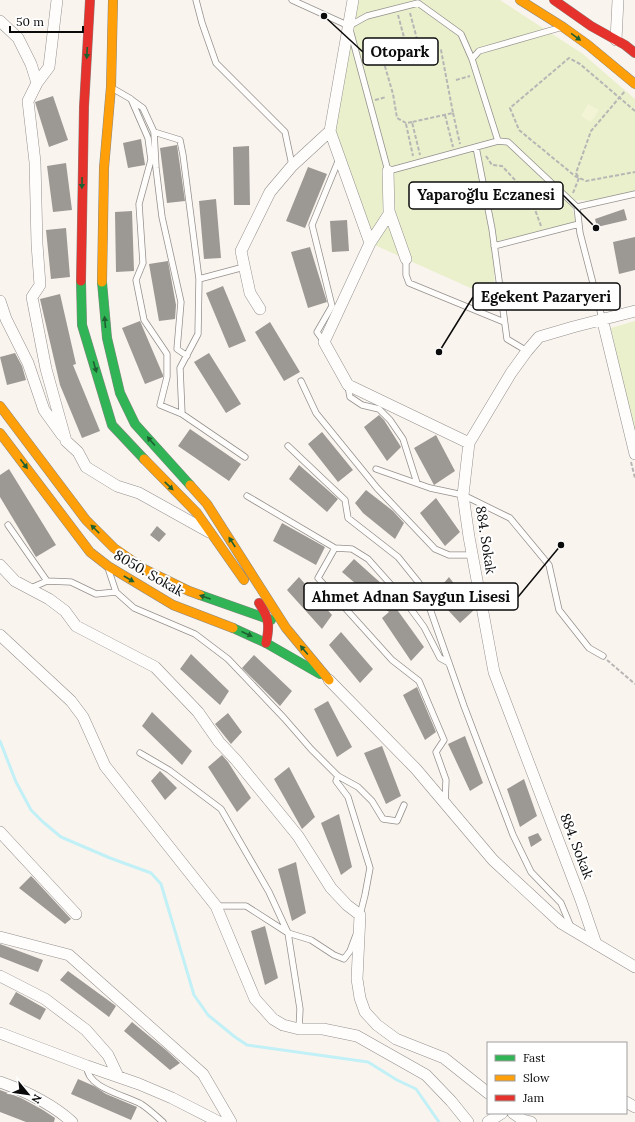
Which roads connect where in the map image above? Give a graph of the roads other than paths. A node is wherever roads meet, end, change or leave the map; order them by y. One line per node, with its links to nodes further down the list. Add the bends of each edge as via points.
1 (57, 0): 16 (street, via 49,67)
2 (90, 0): 59 (street, one-way to 59, via 84,107 82,325 112,425 198,513)
3 (113, 0): 18 (street)
4 (196, 0): 25 (lane, via 216,63 285,132)
5 (292, 0): 11 (lane)
6 (353, 0): 11 (street)
7 (520, 0): 12 (street)
8 (554, 0): 13 (street)
9 (618, 0): 13 (street)
10 (0, 21): 16 (street, via 18,38 31,64)
11 (349, 26): 15 (lane, via 367,16 418,3 461,34); 20 (street); 26 (lane)
12 (563, 27): 15 (lane, via 479,51); 17 (street, one-way to 17)
13 (616, 40): 14 (street)
14 (635, 53)
15 (472, 59): 22 (lane)
16 (37, 84): 49 (street, via 28,101 35,162 40,285 32,297 46,369)
17 (635, 84)
18 (110, 87): 19 (lane); 69 (street, one-way to 18, via 207,504 135,424 120,393 107,338 101,276 104,168)
19 (131, 99): 21 (lane, via 143,108); 47 (lane, via 148,138 151,160 139,204 143,263 136,280 144,320 167,354 167,377 160,405)
20 (330, 131): 24 (street); 25 (street)
21 (154, 132): 35 (lane, via 180,140); 43 (lane, via 162,217 181,302 177,349)
22 (498, 141): 23 (lane); 28 (lane, via 508,142)
23 (476, 147): 26 (lane); 32 (lane)
24 (339, 157): 31 (street); 41 (lane, via 312,225 332,306 317,332)
25 (292, 166): 34 (street, via 270,192 241,251)
26 (388, 171): 29 (street)
27 (635, 194): 28 (lane)
28 (577, 206): 30 (lane)
29 (389, 214): 31 (street); 33 (street)
30 (579, 224): 32 (lane); 39 (lane)
31 (370, 243): 41 (street)
32 (494, 246): 40 (lane)
33 (406, 259): 40 (lane, via 409,283)
34 (244, 267): 35 (lane); 37 (street, via 250,294)
35 (199, 279): 43 (lane, via 198,334)
36 (0, 301): 49 (street, via 28,363 44,410)
37 (260, 309)
38 (635, 311): 39 (street, 884. Sokak)
39 (602, 318): 42 (street, 884. Sokak, via 539,337); 52 (street)
40 (504, 322): 42 (lane, via 507,339)
41 (324, 342): 45 (street)
42 (527, 351): 50 (street, 884. Sokak)
43 (187, 356): 47 (lane, via 180,368)
44 (301, 381): 61 (lane, via 316,413 378,488 435,549 449,554)
45 (348, 385): 50 (street); 55 (lane, via 350,397 362,405 379,409 404,439)
46 (0, 406): 67 (street, 8050. Sokak, one-way to 46, via 189,591 144,569 114,548 86,520)
47 (182, 414): 53 (lane)
48 (0, 433): 63 (street, 8050. Sokak, one-way to 63, via 90,552)
49 (66, 441): 59 (street, via 78,452 86,467 117,486 139,493)
50 (469, 443): 56 (street, 884. Sokak)
51 (288, 446): 72 (lane, via 345,500 348,518 398,557 419,583)
52 (635, 454)
53 (246, 457)
54 (376, 468): 55 (lane)
55 (417, 483): 56 (lane)
56 (463, 495): 61 (street, 884. Sokak); 71 (lane, via 510,518 549,565 559,610 589,648)
57 (247, 496): 60 (lane)
58 (8, 524): 64 (lane)
59 (210, 533): 67 (street, via 237,569)
60 (335, 548): 72 (lane, via 352,549 368,559 402,597 424,627 440,658); 76 (lane, via 318,578 392,660 419,680 444,740 436,752 446,780)
61 (472, 555): 85 (street, 884. Sokak, via 494,672)
62 (0, 565): 65 (street, via 15,581)
63 (108, 566): 66 (lane); 70 (street, 8050. Sokak, one-way to 70, via 173,605)
64 (47, 581): 65 (lane); 66 (lane, via 71,582 96,594)
65 (30, 588): 81 (street, via 65,611 76,626 155,667 198,712 219,742 298,836 331,888)
66 (116, 592): 75 (lane, via 134,608 195,634 228,659)
67 (268, 618): 69 (street, 8050. Sokak); 70 (street)
68 (0, 635): 79 (street, via 70,701 83,717 105,766)
69 (284, 640): 70 (street, 8050. Sokak); 73 (street, 8050. Sokak); 73 (street, one-way to 69)
70 (266, 643)
71 (603, 656)
72 (449, 663): 82 (lane, via 513,835 531,872 561,903)
73 (329, 680): 76 (street, via 416,769)
74 (140, 753): 83 (lane, via 221,809 269,892)
75 (338, 776): 77 (lane, via 358,787 372,801 383,819 397,821); 81 (lane, via 336,781 348,797 370,868)
76 (445, 803): 82 (street, via 493,860 561,923)
77 (404, 806)
78 (0, 832): 80 (street)
79 (216, 906): 83 (lane, via 246,906); 88 (street, via 255,1000 273,1019)
80 (76, 914)
81 (360, 915): 83 (lane, via 354,940 344,959 311,940); 93 (street, via 357,979 365,1012 396,1039 444,1058)
82 (572, 929): 85 (street)
83 (288, 933): 88 (lane, via 300,1009)
84 (0, 937): 99 (street, via 69,955 203,1074)
85 (596, 944): 86 (street)
86 (635, 967)
87 (0, 976): 91 (street, via 45,998 86,1030 108,1054)
88 (299, 1030): 100 (street, via 323,1030 357,1036 426,1075)
89 (0, 1033): 90 (street)
90 (87, 1066): 91 (street); 97 (lane, via 87,1071 95,1083 140,1104)
91 (118, 1076): 98 (street, via 172,1098)
92 (0, 1082): 96 (street, via 58,1110)
93 (487, 1092)
94 (500, 1114): 101 (street)
95 (515, 1114): 102 (street, via 522,1120)
96 (72, 1122)
97 (163, 1122)
98 (219, 1122)
99 (231, 1122)
100 (468, 1122)
101 (488, 1122)
102 (531, 1122)

